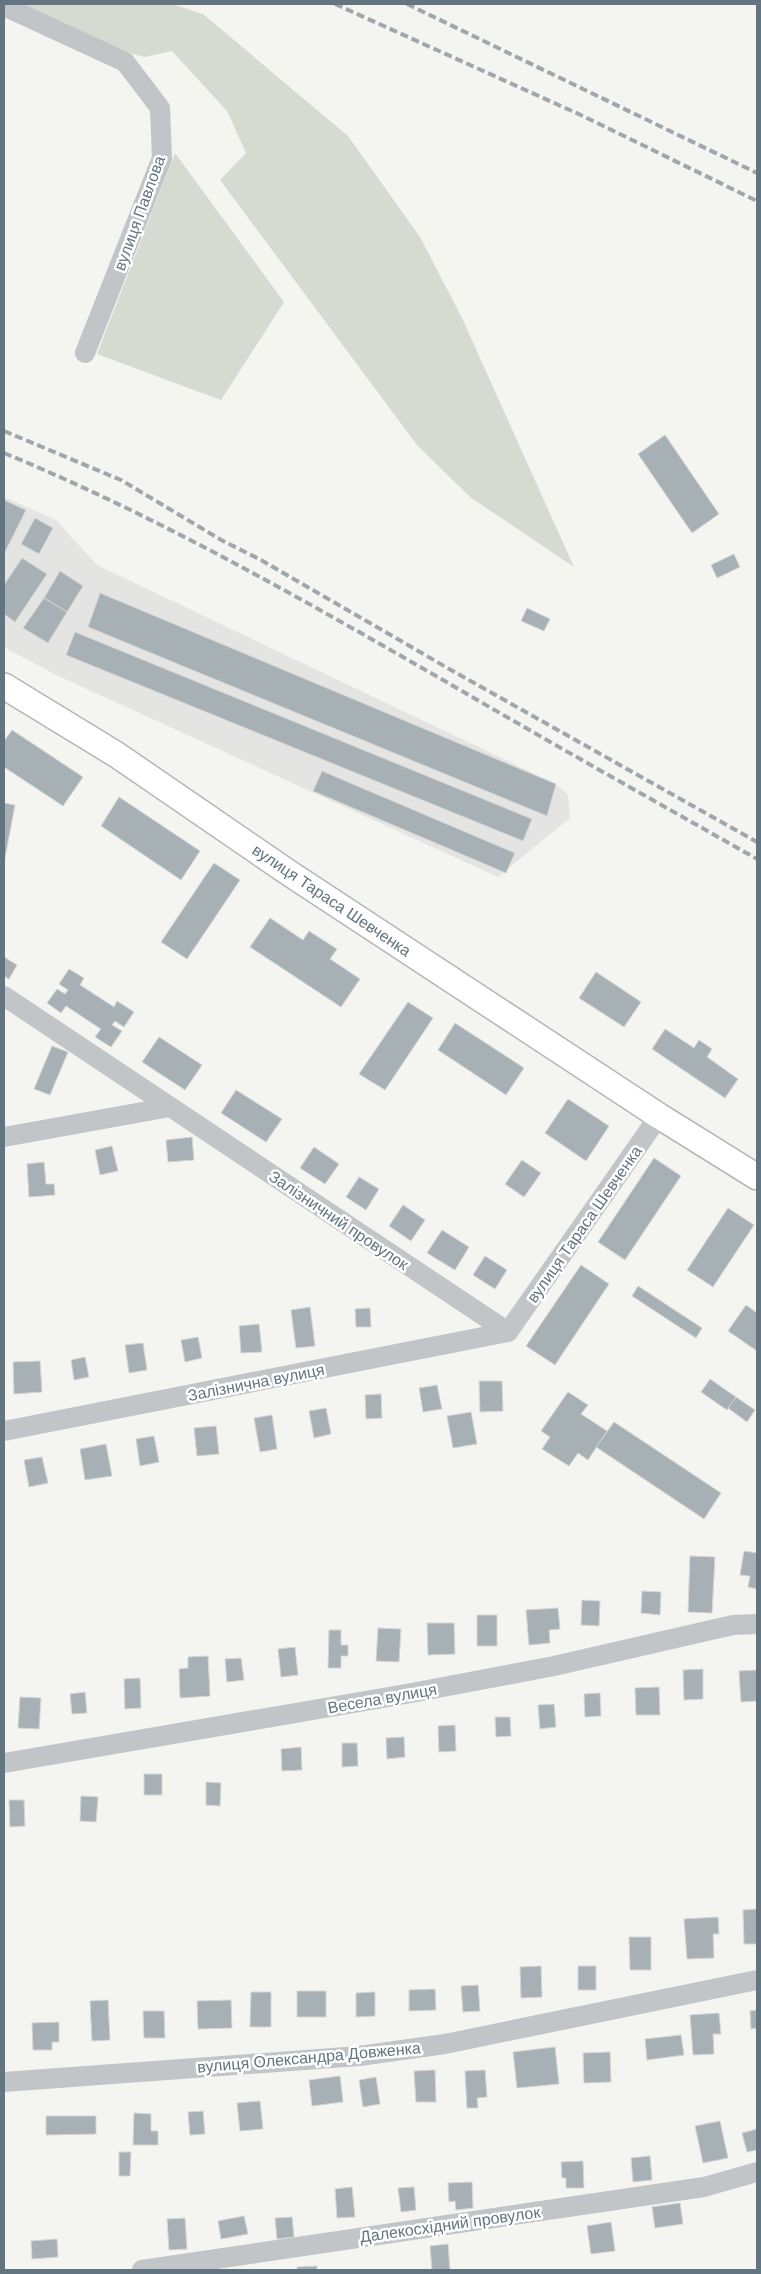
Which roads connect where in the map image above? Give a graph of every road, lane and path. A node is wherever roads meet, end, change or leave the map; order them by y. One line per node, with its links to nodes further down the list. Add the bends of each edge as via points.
1 (4, 6): 2 (street, вулиця Павлова, via 126,62 160,108 162,158)
2 (85, 353)
3 (4, 686): 6 (main road, вулиця Тараса Шевченка, via 116,755)
4 (4, 996): 5 (street, Залізничний провулок)
5 (170, 1107): 7 (street); 9 (street, Залізничний провулок)
6 (659, 1116): 8 (main road, вулиця Тараса Шевченка); 9 (street, вулиця Тараса Шевченка)
7 (4, 1137)
8 (757, 1177)
9 (508, 1332): 10 (street, Залізнична вулиця)
10 (4, 1431)
11 (757, 1624): 12 (street, Весела вулиця, via 733,1625 554,1666 406,1694)
12 (4, 1763)
13 (757, 1980): 14 (street, вулиця Олександра Довженка, via 445,2044 359,2056)
14 (4, 2082)
15 (757, 2172): 16 (street, Далекосхідний провулок, via 704,2187)
16 (142, 2270)

